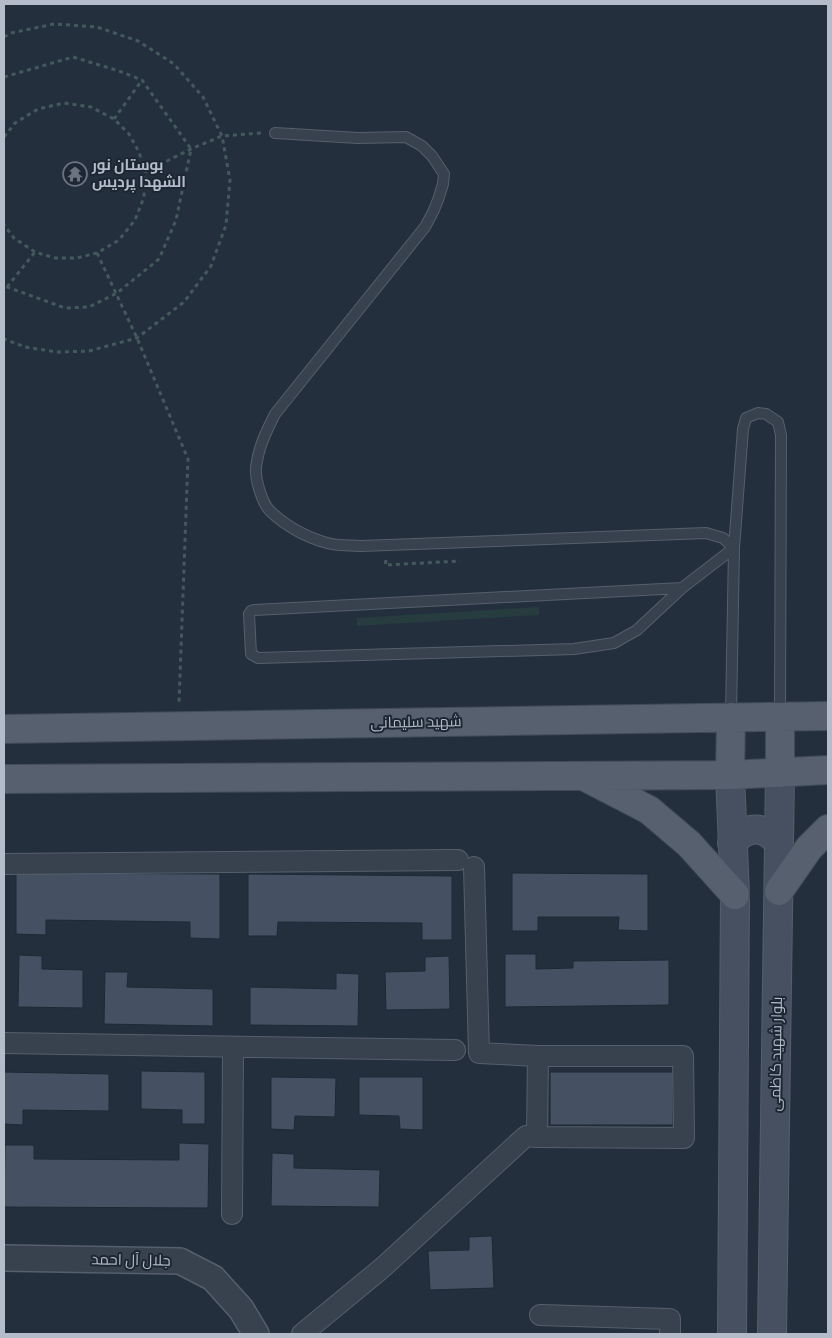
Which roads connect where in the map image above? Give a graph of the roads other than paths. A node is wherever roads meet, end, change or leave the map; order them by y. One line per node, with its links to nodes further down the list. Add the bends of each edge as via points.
1 (275, 133): 2 (lane, via 406,137 422,146 444,174 434,212 425,226 275,414 264,435 256,470 258,488 269,510 295,530 327,543 361,546 706,532 723,538)
2 (734, 548): 3 (lane); 5 (lane); 6 (lane, via 743,430 746,418 758,413 766,414 778,422 781,435)
3 (682, 588): 3 (lane, via 637,630 614,643 574,649 258,658 251,654 249,614 254,610)
4 (828, 716): 6 (main road, شهید سلیمانی)
5 (731, 717): 6 (main road, شهید سلیمانی); 7 (main road, شهید سلیمانی); 10 (main road)
6 (780, 717): 9 (main road)
7 (4, 729)
8 (828, 770): 9 (main road)
9 (780, 773): 10 (main road); 15 (main road, بلوار شهید کاظمی)
10 (730, 775): 11 (main road); 14 (main road)
11 (584, 776): 12 (main road); 18 (main road, via 648,810 689,844)
12 (4, 779)
13 (828, 829): 17 (main road, via 809,848)
14 (732, 843): 15 (main road, via 746,831 756,829 765,831); 18 (main road)
15 (779, 843): 17 (main road, بلوار شهید کاظمی)
16 (4, 864): 22 (street, via 466,864 478,1053)
17 (779, 891): 31 (main road, بلوار شهید کاظمی)
18 (734, 895): 30 (main road)
19 (4, 1043): 20 (street)
20 (233, 1047): 21 (street); 24 (street)
21 (455, 1050)
22 (538, 1056): 23 (street); 23 (street, via 683,1056 684,1138)
23 (537, 1137): 28 (street, via 526,1136 381,1269)
24 (232, 1214)
25 (4, 1258): 27 (street, جلال آل احمد, via 180,1261 213,1278 241,1309)
26 (540, 1315): 29 (street, via 670,1319)
27 (256, 1334)
28 (302, 1334)
29 (670, 1334)
30 (732, 1334)
31 (772, 1334)

